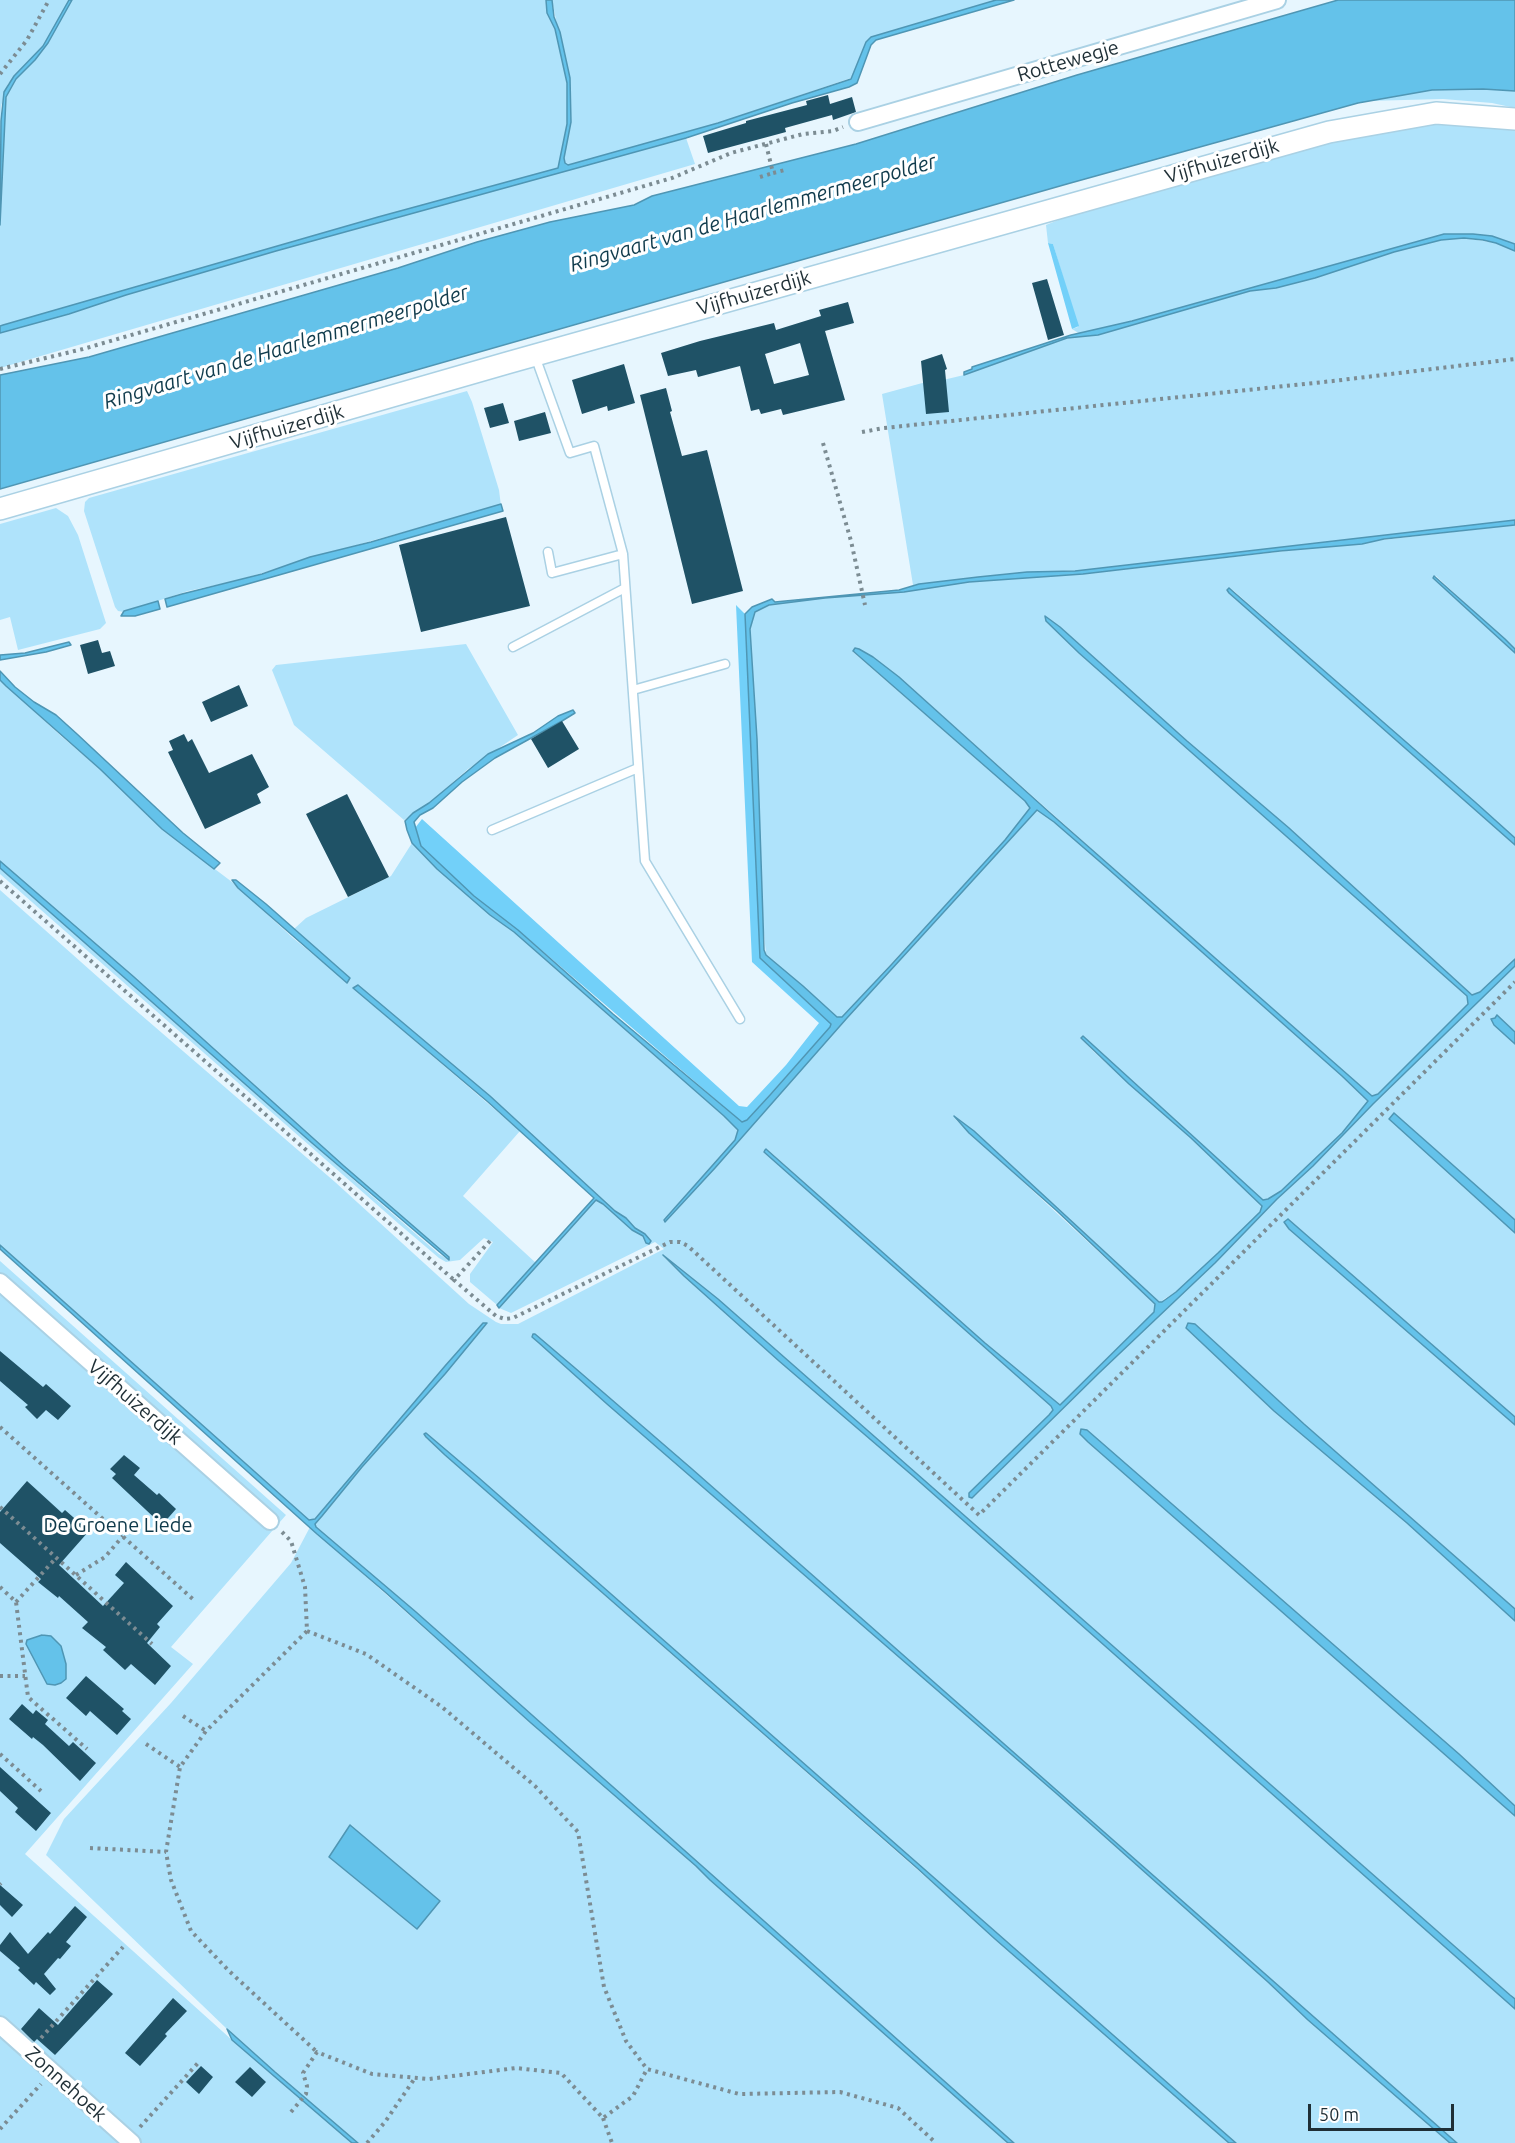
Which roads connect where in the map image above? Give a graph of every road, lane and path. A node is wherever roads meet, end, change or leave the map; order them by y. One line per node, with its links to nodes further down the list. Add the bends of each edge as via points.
1 (49, 0): 3 (path, via 27,40)
2 (1277, 0): 5 (street, Rottewegje)
3 (0, 74)
4 (1515, 119): 10 (street, Vijfhuizerdijk, via 1436,113 1329,132)
5 (858, 122): 6 (path)
6 (766, 144): 8 (path); 12 (path, via 731,153 672,178 83,349)
7 (785, 170): 8 (path)
8 (773, 173): 9 (path)
9 (760, 177)
10 (535, 356): 15 (street, Vijfhuizerdijk); 17 (lane, via 570,453 594,446)
11 (1515, 359): 13 (path)
12 (0, 369)
13 (862, 432)
14 (823, 443): 19 (path)
15 (0, 509)
16 (548, 552): 17 (lane, via 552,573)
17 (623, 554): 18 (lane)
18 (626, 588): 20 (lane); 22 (lane)
19 (865, 605)
20 (513, 647)
21 (724, 664): 22 (lane)
22 (633, 690): 23 (lane)
23 (638, 768): 24 (lane); 27 (lane, via 645,861)
24 (492, 830)
25 (0, 881): 29 (path)
26 (1515, 982): 29 (path, via 979,1515 680,1242 670,1242 513,1318 496,1316)
27 (740, 1019)
28 (490, 1241): 29 (path)
29 (454, 1280)
30 (0, 1281): 33 (street, Vijfhuizerdijk)
31 (0, 1427): 34 (path)
32 (0, 1507): 35 (path)
33 (270, 1521): 40 (path, via 291,1541 305,1587)
34 (123, 1536): 36 (path, via 97,1563); 38 (path)
35 (56, 1558): 36 (path); 39 (path)
36 (76, 1575): 41 (path)
37 (0, 1587): 39 (path)
38 (195, 1601)
39 (16, 1602): 43 (path)
40 (307, 1631): 45 (path); 58 (path, via 366,1654 442,1707 535,1786 578,1832 604,1988 626,2042)
41 (152, 1644)
42 (0, 1676): 43 (path)
43 (25, 1676): 47 (path, via 28,1697)
44 (183, 1716): 45 (path)
45 (206, 1731): 49 (path)
46 (146, 1744): 49 (path)
47 (87, 1749)
48 (0, 1754): 50 (path)
49 (180, 1767): 52 (path)
50 (41, 1791)
51 (90, 1848): 52 (path)
52 (166, 1852): 56 (path, via 171,1880 191,1931)
53 (123, 1947): 55 (path)
54 (0, 2025): 55 (street, Zonnehoek)
55 (29, 2051): 59 (street, Zonnehoek)
56 (317, 2052): 60 (path, via 372,2074); 61 (path, via 303,2073 306,2094)
57 (198, 2063): 64 (path)
58 (647, 2069): 62 (path, via 633,2096); 67 (path, via 739,2094 840,2092 898,2108)
59 (52, 2072): 63 (path); 64 (street, Zonnehoek)
60 (416, 2078): 62 (path, via 516,2068 561,2073); 65 (path)
61 (291, 2112)
62 (603, 2118): 66 (path)
63 (0, 2129)
64 (130, 2142)
65 (367, 2143)
66 (612, 2143)
67 (936, 2143)

